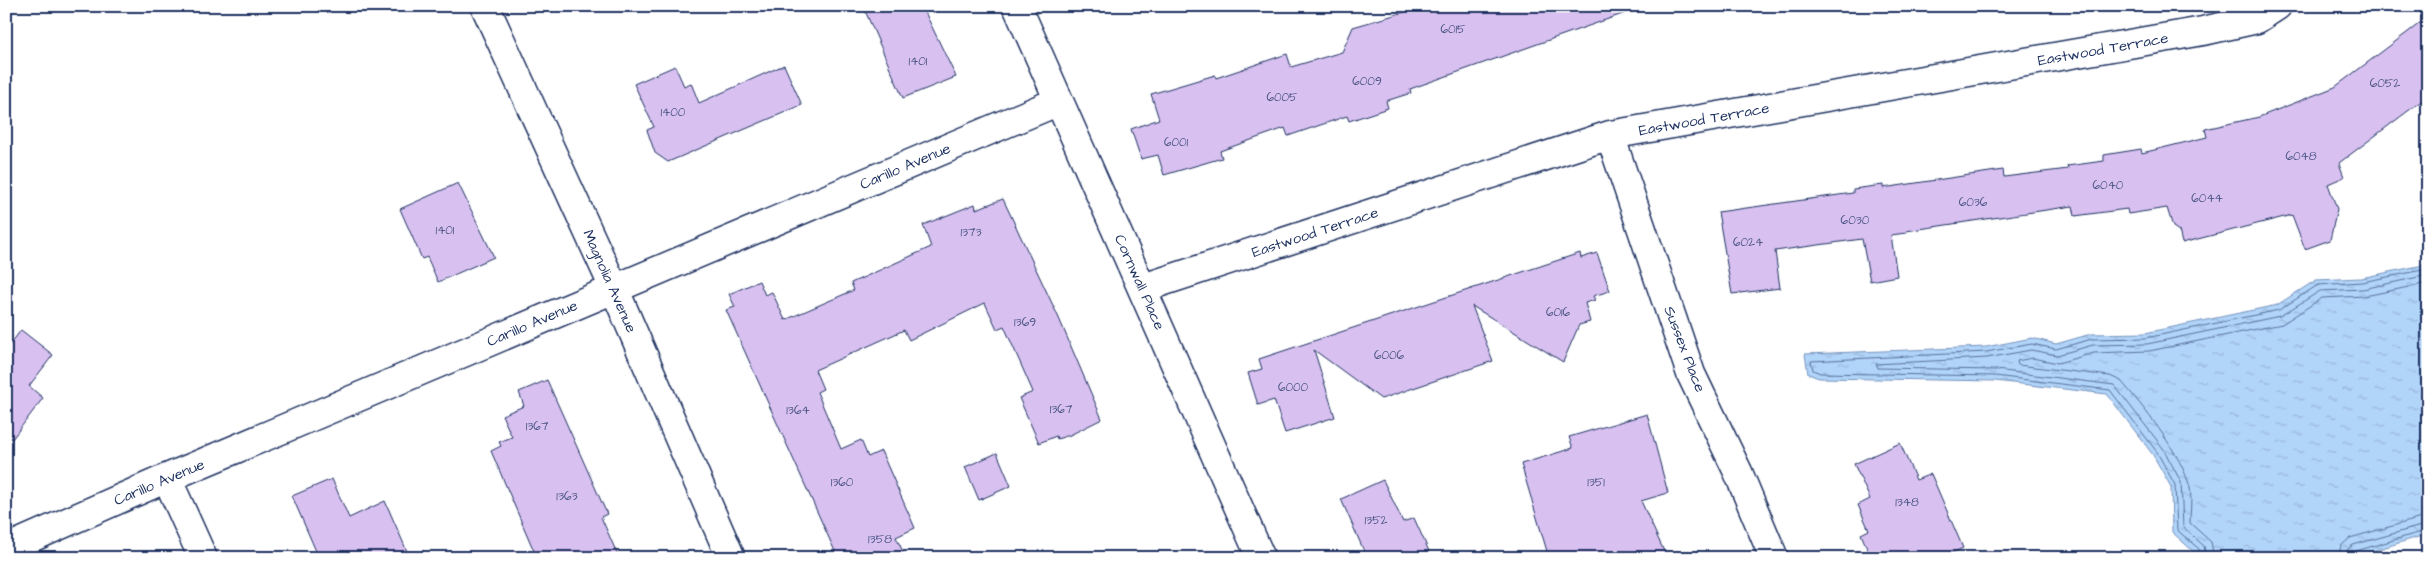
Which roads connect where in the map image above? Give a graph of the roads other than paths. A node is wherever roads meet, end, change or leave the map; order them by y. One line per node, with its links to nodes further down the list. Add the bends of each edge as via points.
1 (485, 6): 6 (street, Magnolia Avenue)
2 (1017, 6): 4 (street, Cornwall Place)
3 (2277, 6): 5 (street, Eastwood Terrace, via 2257,20 2203,31)
4 (1059, 101): 6 (street, Carillo Avenue); 7 (street, Cornwall Place)
5 (1610, 135): 7 (street, Eastwood Terrace); 13 (street, Sussex Place, via 1691,374 1738,472)
6 (614, 288): 8 (street, Carillo Avenue); 11 (street, Magnolia Avenue)
7 (1143, 288): 12 (street, Cornwall Place)
8 (168, 478): 9 (street, Carillo Avenue); 10 (street)
9 (6, 549)
10 (203, 558)
11 (731, 558)
12 (1262, 558)
13 (1774, 558)

